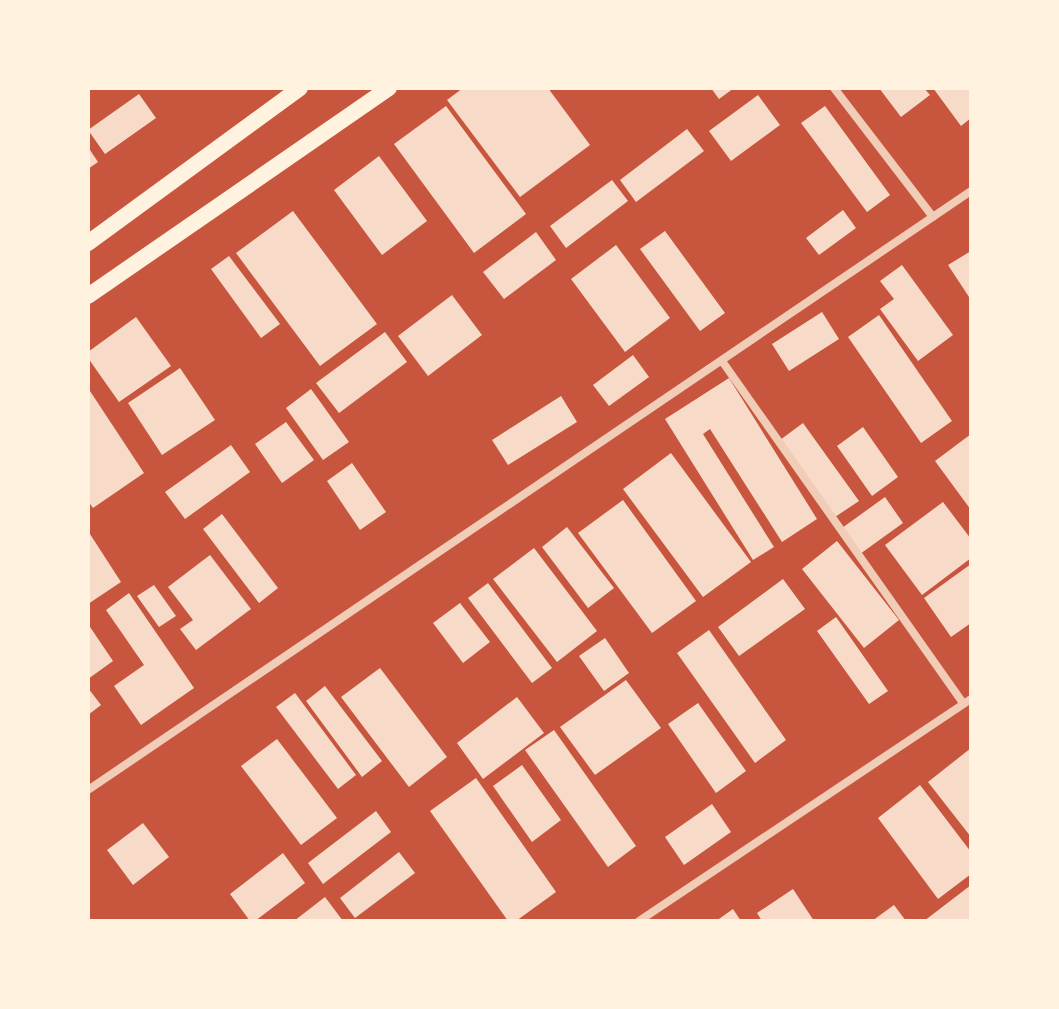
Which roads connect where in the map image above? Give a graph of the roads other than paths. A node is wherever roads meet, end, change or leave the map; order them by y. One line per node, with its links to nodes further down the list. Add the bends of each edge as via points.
1 (300, 88): 6 (main road)
2 (389, 88): 7 (main road)
3 (834, 88): 5 (street)
4 (971, 191): 5 (street)
5 (933, 217): 8 (street)
6 (88, 243)
7 (88, 296)
8 (722, 361): 9 (street); 10 (street)
9 (967, 701): 11 (street)
10 (88, 790)
11 (639, 921)

